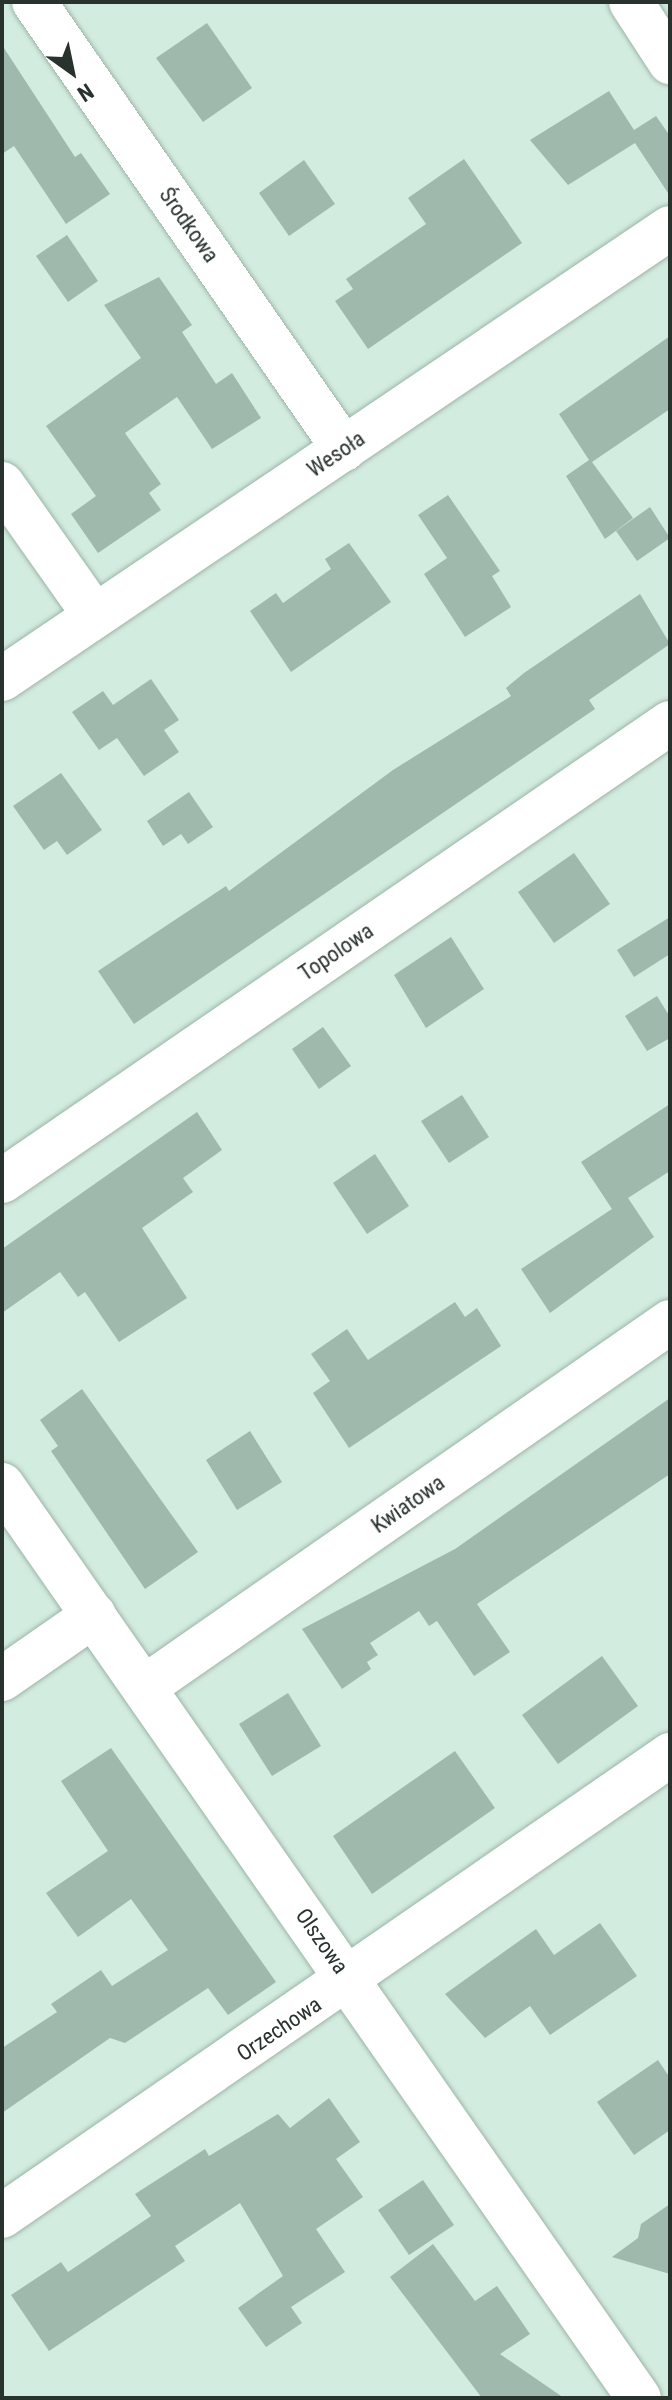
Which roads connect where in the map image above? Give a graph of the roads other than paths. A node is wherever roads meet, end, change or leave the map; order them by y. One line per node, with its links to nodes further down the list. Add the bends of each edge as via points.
1 (34, 2): 5 (street, Środkowa)
2 (631, 2): 3 (street)
3 (670, 62)
4 (670, 228): 5 (street, Wesoła)
5 (344, 449): 7 (street, Wesoła)
6 (2, 484): 7 (street)
7 (95, 616): 8 (street, Wesoła)
8 (2, 679)
9 (670, 723): 10 (street, Topolowa)
10 (2, 1181)
11 (670, 1322): 15 (street, Kwiatowa)
12 (2, 1485): 13 (street, Olszowa)
13 (94, 1615): 14 (street); 15 (street, Olszowa)
14 (2, 1679)
15 (146, 1686): 17 (street, Olszowa)
16 (670, 1755): 17 (street, Orzechowa)
17 (350, 1982): 18 (street, Orzechowa); 19 (street, Olszowa)
18 (2, 2216)
19 (639, 2398)

